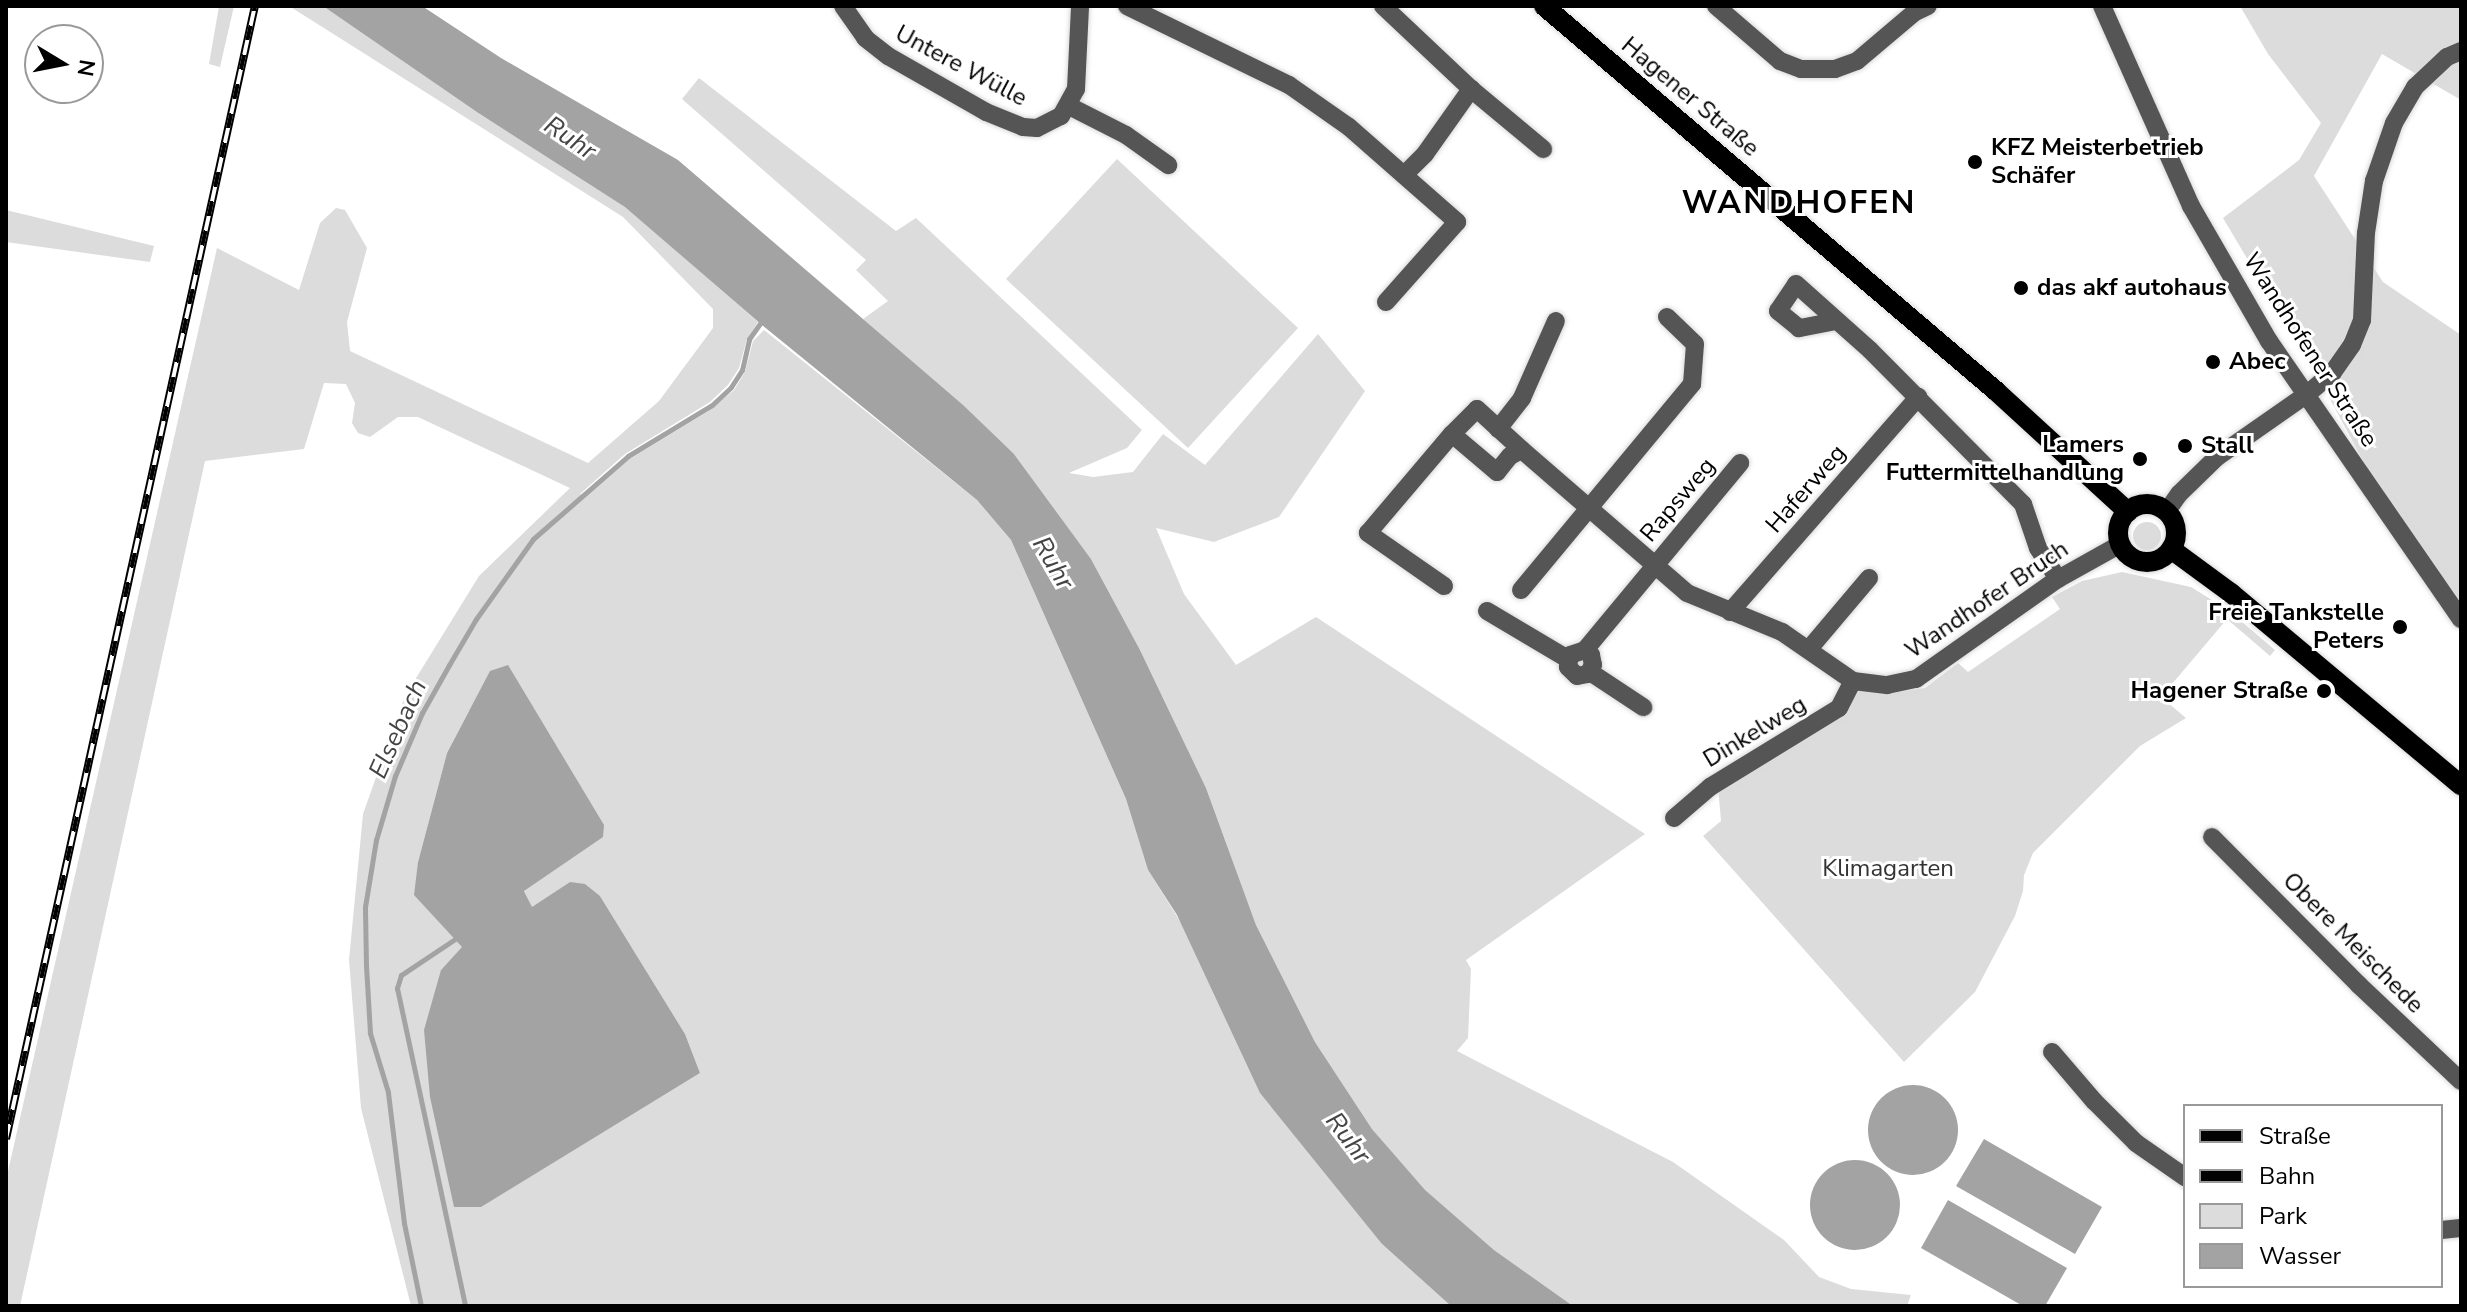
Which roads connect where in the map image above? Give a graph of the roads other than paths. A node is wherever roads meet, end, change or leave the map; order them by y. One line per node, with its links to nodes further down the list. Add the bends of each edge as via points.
1 (843, 6): 11 (street, Untere Wülle, via 865,38 888,56 986,112 1037,128 1052,124)
2 (1080, 6): 11 (street, via 1079,70)
3 (1127, 6): 14 (street, via 1289,85)
4 (1383, 6): 10 (street)
5 (1544, 6): 27 (main road, Hagener Straße, via 1996,391)
6 (1716, 6): 7 (street, via 1780,61 1801,69 1835,69 1857,61)
7 (1928, 6)
8 (2102, 6): 19 (street, Wandhofener Straße, via 2191,206)
9 (2461, 51): 19 (street, via 2415,87 2394,123 2374,181 2362,320 2333,372)
10 (1471, 89): 12 (street); 14 (street)
11 (1069, 106): 13 (street, via 1126,135)
12 (1543, 149)
13 (1168, 165)
14 (1404, 175): 15 (street, via 1457,222)
15 (1386, 302)
16 (1667, 317): 25 (street, via 1695,344 1692,384)
17 (1556, 321): 21 (street, via 1522,398)
18 (1836, 321): 20 (street)
19 (2306, 395): 26 (street, via 2217,457); 37 (street, Wandhofener Straße)
20 (1918, 397): 32 (street, via 2023,504 2038,548); 36 (street, Haferweg)
21 (1498, 429): 22 (street, via 1477,409); 23 (street)
22 (1452, 434): 23 (street, via 1497,472); 33 (street, via 1368,533)
23 (1522, 450): 25 (street)
24 (1740, 463): 30 (street, Rapsweg)
25 (1590, 510): 30 (street); 34 (street)
26 (2167, 511): 27 (main road, via 2152,504); 29 (main road, via 2176,525)
27 (2128, 512): 28 (main road, via 2119,527)
28 (2121, 544): 29 (main road, via 2128,554 2151,562); 32 (street, Wandhofer Bruch)
29 (2171, 549): 44 (main road)
30 (1653, 568): 36 (street, via 1687,593); 39 (street, Rapsweg)
31 (1869, 578): 38 (street)
32 (2058, 579): 42 (street, Wandhofer Bruch, via 1916,679 1887,685)
33 (1444, 586)
34 (1521, 590)
35 (1487, 611): 40 (street)
36 (1730, 612): 38 (street)
37 (2461, 619)
38 (1809, 649): 42 (street)
39 (1585, 650): 40 (street); 41 (street, via 1594,662)
40 (1568, 659): 41 (street, via 1574,674)
41 (1590, 672): 43 (street)
42 (1853, 681): 45 (street, Dinkelweg, via 1839,708 1734,771)
43 (1643, 707)
44 (2461, 785)
45 (1674, 818)
46 (2212, 837): 48 (street, Obere Meischede)
47 (2052, 1052): 49 (street, via 2136,1143)
48 (2461, 1081)
49 (2183, 1176)

